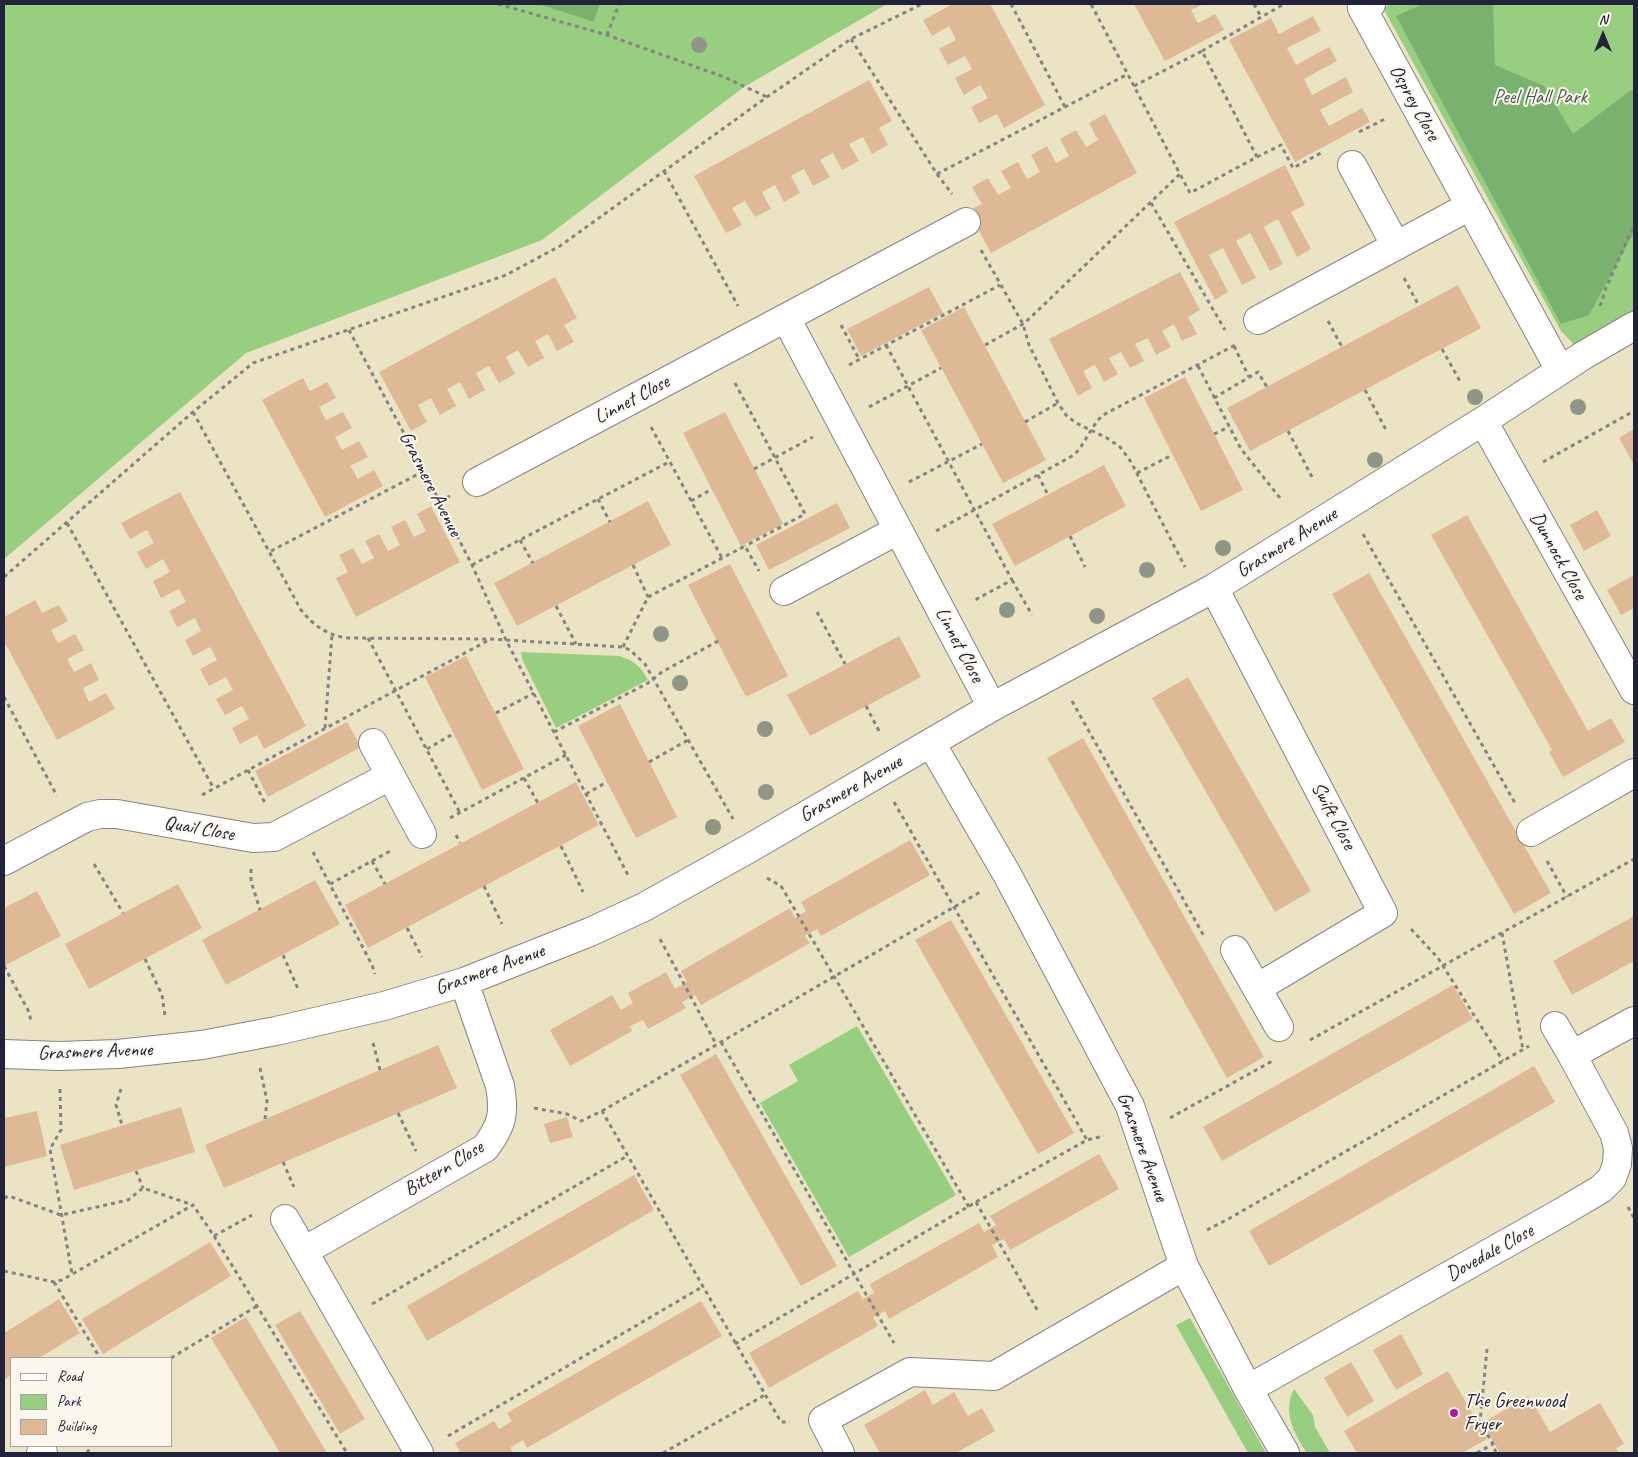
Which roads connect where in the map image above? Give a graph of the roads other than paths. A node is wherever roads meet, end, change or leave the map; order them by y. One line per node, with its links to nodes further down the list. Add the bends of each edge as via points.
1 (1370, 4): 3 (street, Osprey Close, via 1362,8)
2 (1352, 165): 5 (street)
3 (1470, 206): 5 (street); 9 (street, Osprey Close)
4 (966, 222): 6 (street, Linnet Close)
5 (1396, 246): 7 (street)
6 (786, 318): 11 (street, Linnet Close); 12 (street, Linnet Close)
7 (1258, 320)
8 (1634, 326): 9 (street, Grasmere Avenue)
9 (1560, 370): 10 (street, Grasmere Avenue)
10 (1482, 421): 14 (street, Grasmere Avenue); 15 (street, Dunnock Close)
11 (477, 482)
12 (903, 538): 13 (street); 16 (street, Linnet Close)
13 (793, 587)
14 (1207, 592): 16 (street, Grasmere Avenue); 26 (street, Swift Close, via 1383,913)
15 (1634, 690)
16 (992, 708): 18 (street, Grasmere Avenue)
17 (373, 743): 20 (street)
18 (930, 743): 25 (street, Grasmere Avenue, via 644,907); 34 (street, Grasmere Avenue, via 1008,876 1130,1106)
19 (1634, 772): 21 (street)
20 (390, 776): 22 (street); 23 (street, Quail Close, via 274,837 253,838 117,814 100,814)
21 (1531, 832)
22 (422, 834)
23 (4, 861)
24 (1235, 950): 26 (street)
25 (464, 982): 30 (street, Grasmere Avenue, via 384,1006 202,1045 118,1054); 33 (street, Bittern Close, via 500,1086 502,1119 496,1135 485,1148)
26 (1257, 988): 29 (street)
27 (1634, 1021): 31 (street)
28 (1554, 1026): 31 (street, Dovedale Close)
29 (1279, 1027)
30 (4, 1054)
31 (1572, 1055): 35 (street, Dovedale Close, via 1614,1133 1618,1148 1612,1178 1601,1189 1562,1212)
32 (285, 1219): 33 (street)
33 (304, 1252): 36 (street)
34 (1180, 1255): 35 (street, Grasmere Avenue); 37 (street, via 1054,1340 994,1376 910,1372 822,1420)
35 (1248, 1389): 38 (street, Grasmere Avenue)
36 (419, 1453)
37 (840, 1453)
38 (1285, 1453)

